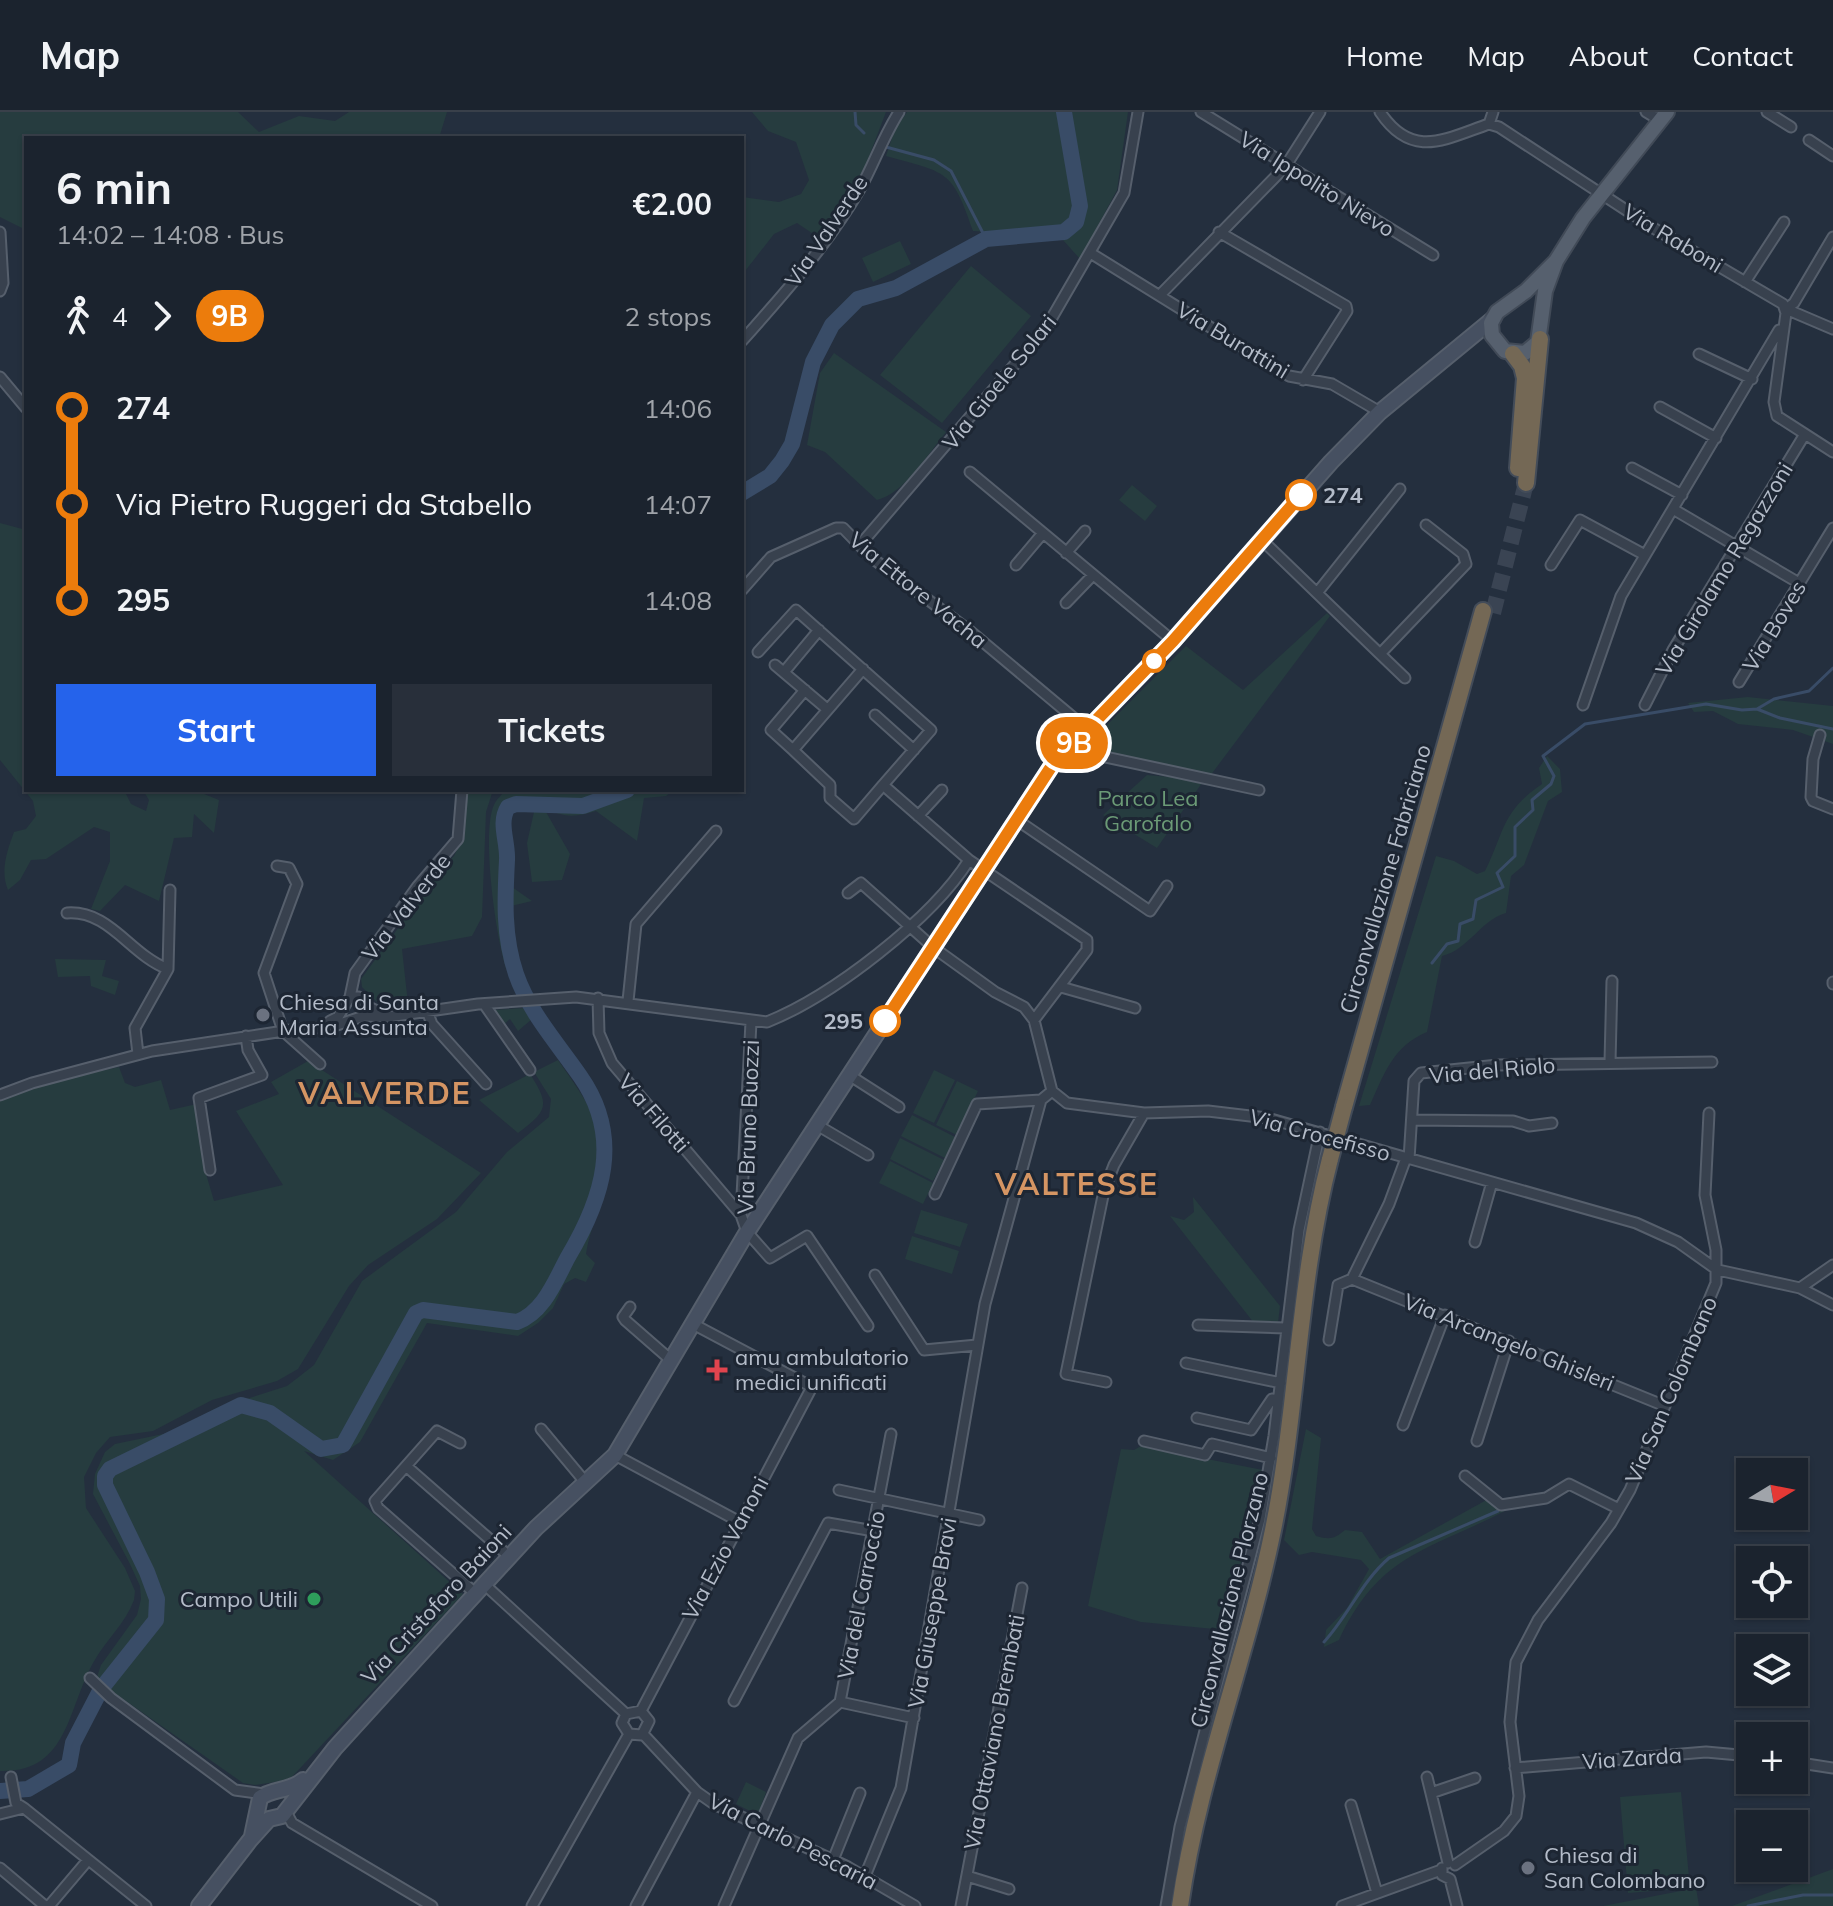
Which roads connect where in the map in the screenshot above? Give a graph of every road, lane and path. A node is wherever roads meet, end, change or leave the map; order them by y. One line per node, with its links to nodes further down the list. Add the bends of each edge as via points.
1 (899, 112): 32 (street, Via Valverde, via 861,188 790,287)
2 (1138, 112): 20 (street, Via Gioele Solari, via 1124,193)
3 (1201, 112): 14 (street, Via Ippolito Nievo)
4 (1320, 112): 14 (street)
5 (1380, 112): 10 (street, via 1409,141 1423,143)
6 (1493, 112): 10 (street)
7 (1646, 112): 9 (street)
8 (1767, 112): 11 (street)
9 (1664, 117): 15 (main road)
10 (1489, 124): 15 (street, Via Raboni)
11 (1791, 127)
12 (1809, 140): 13 (street)
13 (1833, 156)
14 (1285, 167): 18 (street); 21 (street, Via Ippolito Nievo)
15 (1602, 194): 22 (main road); 23 (street, Via Raboni)
16 (1784, 222): 23 (street, Via Raboni)
17 (0, 232): 24 (street)
18 (1219, 232): 25 (street); 38 (street, via 1346,306)
19 (1833, 237): 27 (street)
20 (1092, 254): 25 (street, Via Burattini); 55 (street, Via Gioele Solari, via 1046,328)
21 (1433, 255)
22 (1556, 261): 26 (main road); 31 (main road, via 1547,282)
23 (1745, 282): 27 (street, Via Raboni)
24 (0, 291)
25 (1160, 295): 38 (street, Via Burattini)
26 (1512, 303): 28 (main road); 31 (main road, via 1532,307)
27 (1786, 309): 29 (street); 30 (street, Via Raboni)
28 (1493, 319): 33 (street, Via Cristoforo Baioni); 34 (main road, via 1492,335)
29 (1782, 323): 37 (street); 42 (street, via 1774,402 1777,416)
30 (1833, 329)
31 (1541, 330): 34 (main road, via 1529,351); 34 (highway, via 1521,482 1525,378 1522,366)
32 (744, 339)
33 (1465, 346): 34 (street); 41 (street, Via Cristoforo Baioni)
34 (1507, 351)
35 (1699, 354): 37 (street)
36 (0, 377): 39 (street)
37 (1752, 379): 43 (street)
38 (1303, 380): 41 (street, Via Burattini, via 1332,384)
39 (24, 406)
40 (1660, 407): 43 (street)
41 (1380, 412): 54 (street, Via Cristoforo Baioni)
42 (1805, 434): 44 (street); 56 (street, Via Girolamo Regazzoni)
43 (1716, 438): 48 (street)
44 (1833, 452)
45 (1632, 468): 48 (street)
46 (970, 472): 53 (street)
47 (1400, 489): 64 (street)
48 (1682, 495): 49 (street)
49 (1673, 509): 56 (street); 58 (street)
50 (1426, 525): 70 (street, via 1463,554 1466,564)
51 (1833, 528): 62 (street, Via Boves)
52 (1085, 531): 57 (street)
53 (1043, 533): 57 (street); 59 (street)
54 (1262, 540): 64 (street); 68 (street, Via Cristoforo Baioni)
55 (860, 545): 63 (street, Via Ettore Vacha, via 846,530 836,528 771,557); 81 (street, Via Ettore Vacha)
56 (1736, 546): 62 (street); 78 (street, Via Girolamo Regazzoni)
57 (1066, 553): 61 (street)
58 (1645, 555): 60 (street, via 1580,520); 77 (street, via 1621,596)
59 (1016, 565)
60 (1551, 565)
61 (1093, 575): 65 (street); 68 (street)
62 (1799, 583): 75 (street, Via Boves)
63 (744, 588)
64 (1317, 593): 70 (street)
65 (1066, 603)
66 (1488, 612): 138 (highway, Circonvallazione Fabriciano)
67 (819, 630): 69 (street, via 796,610); 72 (street); 73 (street)
68 (1173, 641): 81 (street, Via Cristoforo Baioni)
69 (758, 652)
70 (1380, 654): 74 (street)
71 (775, 665): 73 (street)
72 (863, 669): 79 (street); 85 (street, via 931,730)
73 (784, 672): 76 (street)
74 (1405, 678)
75 (1739, 682)
76 (805, 690): 79 (street); 84 (street, via 771,730)
77 (1583, 705)
78 (1645, 705)
79 (827, 709): 84 (street)
80 (875, 715): 85 (street)
81 (1087, 729): 83 (street, Via Cristoforo Baioni)
82 (1820, 735): 90 (street, via 1813,759 1812,800)
83 (1068, 749): 88 (street); 92 (street, Via Cristoforo Baioni)
84 (793, 750): 86 (street, via 830,785 830,798 854,819)
85 (914, 750): 86 (street)
86 (883, 785): 91 (street)
87 (942, 790): 91 (street)
88 (1259, 790)
89 (462, 792): 107 (street, Via Valverde, via 458,839 353,977)
90 (1833, 809)
91 (918, 816): 94 (street)
92 (1017, 820): 97 (street, Via Cristoforo Baioni); 98 (street, via 1150,911)
93 (716, 831): 109 (street, via 636,924)
94 (969, 860): 96 (street); 97 (street)
95 (277, 866): 117 (street, via 289,868 297,884 264,973)
96 (963, 870): 97 (street); 102 (street)
97 (983, 874): 103 (street, Via Cristoforo Baioni); 106 (street, via 1087,940 1087,950)
98 (1167, 886)
99 (170, 890): 104 (street)
100 (848, 893): 102 (street, via 861,883)
101 (67, 913): 104 (street, via 89,913 142,956)
102 (909, 928): 103 (street); 116 (street, via 791,1012)
103 (934, 948): 115 (street, via 1024,1007); 124 (street, Via Cristoforo Baioni)
104 (168, 969): 119 (street, via 135,1028)
105 (1612, 981): 120 (street)
106 (1061, 987): 111 (street); 115 (street)
107 (354, 997): 112 (street); 114 (street)
108 (598, 998): 109 (street); 110 (street); 142 (street, Via Filotti, via 599,1033 612,1063)
109 (628, 1001): 116 (street)
110 (484, 1004): 113 (street); 123 (street)
111 (1135, 1008)
112 (366, 1011): 113 (street, via 388,1017); 114 (street)
113 (427, 1011): 125 (street, via 432,1024)
114 (346, 1014): 117 (street, via 331,1027)
115 (1034, 1020): 126 (street)
116 (751, 1022): 142 (street, Via Bruno Buozzi)
117 (283, 1031): 118 (street); 122 (street)
118 (246, 1036): 119 (street); 139 (street, via 262,1075 199,1098)
119 (138, 1054): 127 (street)
120 (1610, 1062): 121 (street, Via del Riolo); 132 (street, Via del Riolo, via 1421,1073 1414,1081)
121 (1712, 1062)
122 (320, 1064)
123 (530, 1070)
124 (849, 1075): 129 (street); 134 (street, Via Cristoforo Baioni)
125 (486, 1084)
126 (1052, 1091): 128 (street); 130 (street, Via Crocefisso, via 1067,1103)
127 (0, 1095)
128 (1041, 1100): 141 (street, via 977,1104); 159 (street, Via Giuseppe Bravi)
129 (899, 1107)
130 (1144, 1113): 135 (street, Via Crocefisso, via 1252,1115); 162 (street, via 1104,1191 1066,1374)
131 (1709, 1113): 146 (street, via 1705,1195)
132 (1412, 1120): 133 (street, Via del Riolo); 137 (street, Via del Riolo)
133 (1552, 1123)
134 (817, 1125): 136 (street); 143 (street, Via Cristoforo Baioni)
135 (1320, 1132): 137 (street, Via Crocefisso); 156 (street)
136 (868, 1155)
137 (1407, 1158): 140 (street, Via Crocefisso); 148 (street)
138 (1334, 1160): 232 (highway, Circonvallazione Plorzano, via 1312,1243 1277,1509 1190,1844); 233 (highway, Circonvallazione Plorzano, via 1289,1499 1199,1849)
139 (210, 1170)
140 (1492, 1182): 144 (street); 146 (street, Via Crocefisso, via 1658,1231)
141 (935, 1194)
142 (741, 1215): 143 (street, Via Bruno Buozzi)
143 (747, 1232): 153 (street, Via Cristoforo Baioni); 155 (street, via 770,1258 807,1236 821,1267)
144 (1475, 1242)
145 (1833, 1265): 149 (street)
146 (1717, 1269): 149 (street); 165 (street, Via San Colombano, via 1706,1310)
147 (875, 1275): 159 (street, via 924,1350)
148 (1352, 1279): 152 (street, Via Arcangelo Ghisleri); 157 (street, via 1338,1285)
149 (1800, 1288): 150 (street)
150 (1833, 1305)
151 (630, 1307): 160 (street, via 625,1320)
152 (1445, 1315): 158 (street, Via Arcangelo Ghisleri); 167 (street)
153 (693, 1324): 160 (street, Via Cristoforo Baioni); 183 (street, Via Ezio Vanoni, via 812,1387)
154 (1198, 1325): 156 (street)
155 (868, 1326)
156 (1285, 1328): 163 (street)
157 (1329, 1340)
158 (1509, 1341): 165 (street, Via Arcangelo Ghisleri); 171 (street)
159 (977, 1345): 181 (street, Via Giuseppe Bravi)
160 (672, 1361): 173 (street, Via Cristoforo Baioni)
161 (1186, 1363): 163 (street)
162 (1106, 1382)
163 (1281, 1383): 164 (street)
164 (1278, 1400): 166 (street, via 1272,1399 1251,1430); 174 (street)
165 (1665, 1406): 180 (street, Via San Colombano)
166 (1197, 1418)
167 (1403, 1425)
168 (541, 1429): 177 (street)
169 (891, 1434): 179 (street, Via del Carroccio)
170 (1144, 1441): 174 (street, via 1205,1455 1212,1444)
171 (1477, 1441)
172 (460, 1443): 175 (street, via 437,1431)
173 (615, 1455): 177 (street, Via Cristoforo Baioni); 183 (street)
174 (1271, 1458): 231 (street, via 1253,1552 1180,1827)
175 (406, 1466): 185 (street); 187 (street, via 377,1497 378,1508)
176 (1465, 1476): 180 (street, Via San Colombano, via 1501,1505 1546,1498 1569,1484)
177 (586, 1483): 185 (street, Via Cristoforo Baioni)
178 (839, 1490): 179 (street)
179 (879, 1500): 181 (street); 184 (street, Via del Carroccio)
180 (1619, 1509): 199 (street, Via San Colombano, via 1521,1650 1511,1699)
181 (949, 1514): 182 (street); 193 (street, Via Giuseppe Bravi)
182 (979, 1520)
183 (738, 1521): 191 (street, Via Ezio Vanoni)
184 (874, 1531): 189 (street, via 828,1523); 190 (street, Via del Carroccio)
185 (510, 1557): 187 (street, Via Cristoforo Baioni)
186 (1022, 1588): 218 (street, Via Ottaviano Brembati)
187 (480, 1589): 192 (street); 197 (street, Via Cristoforo Baioni)
188 (92, 1680): 207 (street, via 235,1790)
189 (734, 1701)
190 (840, 1702): 193 (street); 212 (street, Via del Carroccio, via 798,1738)
191 (641, 1711): 192 (street); 195 (street, via 649,1721)
192 (626, 1714): 194 (street, via 622,1723)
193 (914, 1718): 217 (street, Via Giuseppe Bravi, via 901,1788)
194 (629, 1734): 195 (street); 227 (street)
195 (643, 1734): 204 (street, Via Carlo Pescaria)
196 (1736, 1755): 199 (street, Via Zarda, via 1706,1752)
197 (324, 1761): 207 (street, Via Cristoforo Baioni); 210 (street, Via Cristoforo Baioni)
198 (1808, 1764): 200 (street)
199 (1515, 1768): 215 (street, Via San Colombano, via 1519,1796 1511,1823)
200 (1833, 1768)
201 (1427, 1777): 206 (street)
202 (1475, 1778): 206 (street)
203 (12, 1780): 209 (street, via 16,1800)
204 (697, 1792): 212 (street, Via Carlo Pescaria); 228 (street)
205 (860, 1793): 214 (street)
206 (1431, 1793): 215 (street)
207 (266, 1804): 210 (street); 210 (street, Via Cristoforo Baioni, via 282,1816); 226 (street, via 250,1840)
208 (1351, 1805): 221 (street)
209 (24, 1808): 211 (street); 213 (street)
210 (286, 1808): 222 (street, via 292,1823)
211 (0, 1814)
212 (760, 1825): 214 (street, Via Carlo Pescaria); 223 (street, Via del Carroccio)
213 (88, 1860): 224 (street); 225 (street)
214 (833, 1860): 217 (street, Via Carlo Pescaria)
215 (1448, 1866): 219 (street); 219 (street, via 1457,1874); 221 (street)
216 (0, 1868): 224 (street)
217 (865, 1876): 229 (street, Via Carlo Pescaria)
218 (967, 1876): 220 (street, Via Ottaviano Brembati); 230 (street, Via Ottaviano Brembati)
219 (1450, 1879): 235 (street)
220 (1009, 1889)
221 (1377, 1893): 234 (street)
222 (428, 1904)
223 (727, 1905)
224 (47, 1906)
225 (146, 1906)
226 (199, 1906)
227 (532, 1906)
228 (636, 1906)
229 (915, 1906)
230 (961, 1906)
231 (1166, 1906)
232 (1180, 1906)
233 (1190, 1906)
234 (1342, 1906)
235 (1457, 1906)

